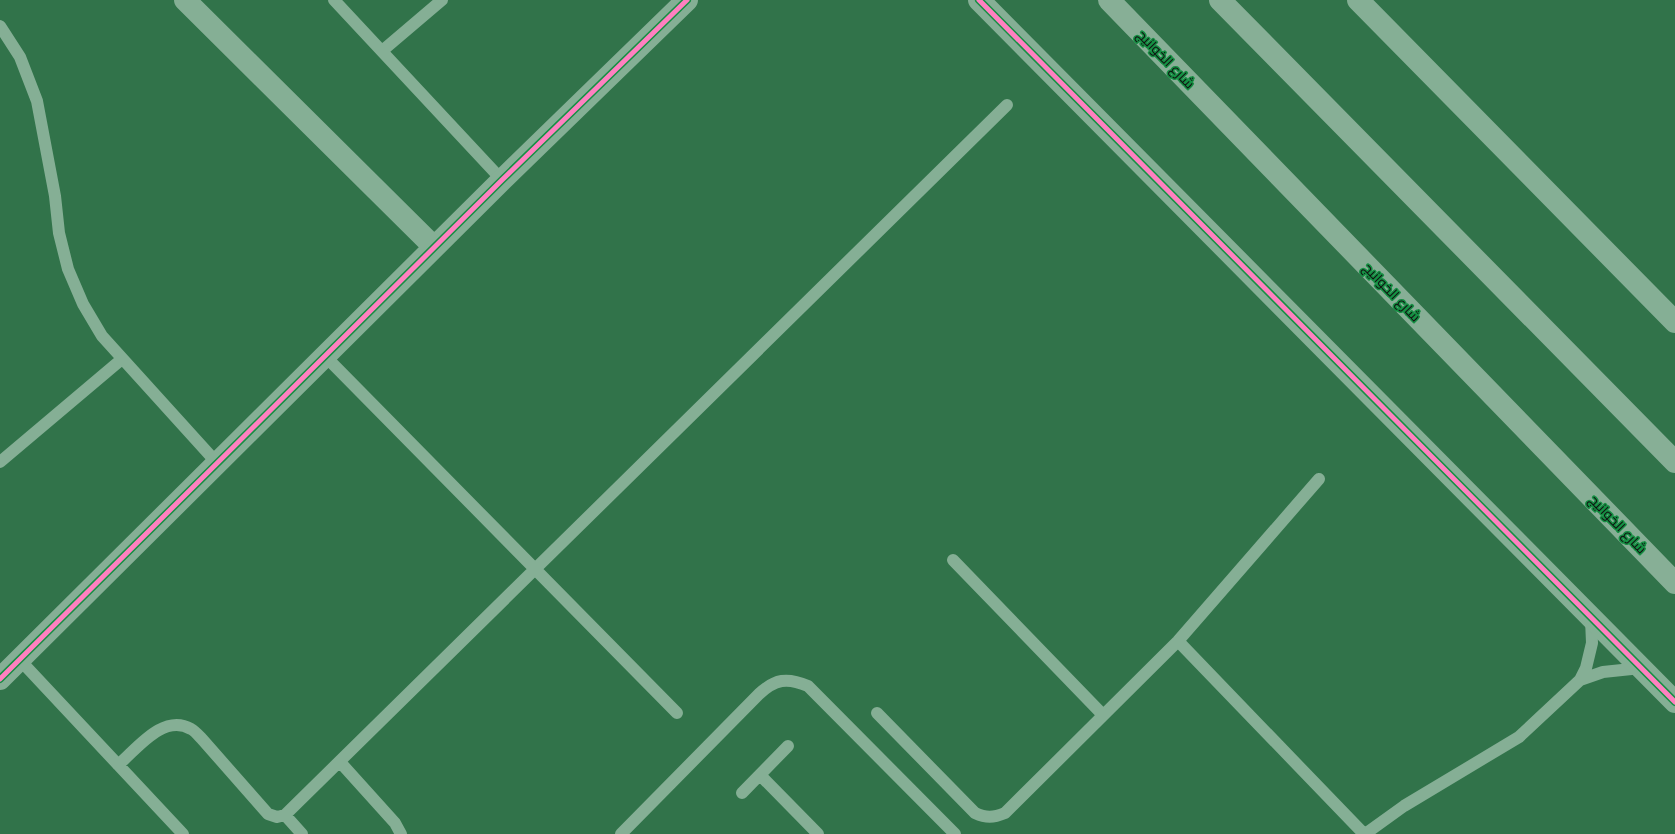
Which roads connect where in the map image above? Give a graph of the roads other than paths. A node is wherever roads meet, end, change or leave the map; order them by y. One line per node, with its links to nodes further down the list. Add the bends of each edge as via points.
1 (185, 0): 13 (street)
2 (334, 0): 10 (lane)
3 (442, 0): 10 (lane)
4 (687, 0): 12 (street)
5 (979, 0): 24 (street)
6 (1109, 0): 23 (highway, شارع الخوانيج)
7 (1220, 0): 18 (highway)
8 (1358, 0): 14 (street)
9 (0, 26): 16 (lane, via 20,57 37,101 55,196 58,233 68,269 82,304 102,336)
10 (382, 51): 12 (lane)
11 (1007, 105): 22 (lane)
12 (502, 180): 13 (street)
13 (434, 248): 15 (street)
14 (1675, 322)
15 (325, 356): 19 (street); 22 (lane)
16 (122, 358): 17 (lane); 19 (lane)
17 (0, 462)
18 (1675, 462)
19 (218, 463): 26 (street)
20 (1319, 480): 25 (lane)
21 (953, 560): 33 (lane)
22 (536, 570): 31 (lane); 35 (lane)
23 (1675, 583)
24 (1591, 617): 27 (street); 29 (lane, via 1592,643 1586,668)
25 (1178, 641): 33 (lane); 46 (lane)
26 (19, 660): 28 (street); 36 (lane)
27 (1641, 668): 29 (lane, via 1603,672); 30 (street)
28 (0, 678)
29 (1580, 680): 46 (lane, via 1519,737 1404,806)
30 (1675, 702)
31 (677, 713)
32 (877, 713): 33 (lane, via 975,813 984,817 995,817 1005,813)
33 (1103, 715)
34 (788, 746): 37 (lane)
35 (340, 762): 39 (lane); 42 (lane, via 395,823)
36 (118, 765): 39 (lane, via 162,727 177,724 191,729 202,739 268,814 276,817); 40 (lane)
37 (760, 775): 38 (lane); 44 (lane)
38 (742, 793)
39 (285, 815): 41 (lane)
40 (183, 834)
41 (302, 834)
42 (401, 834)
43 (621, 834): 45 (lane, via 758,694 769,685 782,681 796,681 808,686)
44 (818, 834)
45 (955, 834)
46 (1365, 834)

